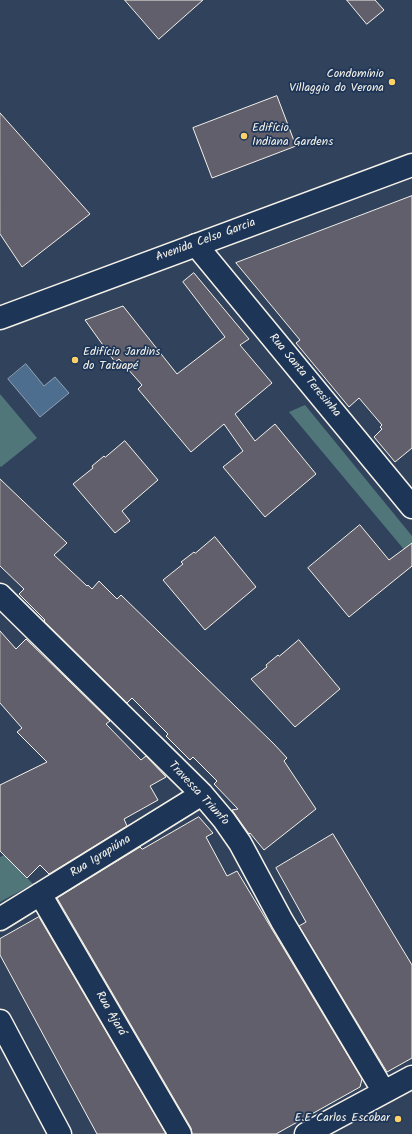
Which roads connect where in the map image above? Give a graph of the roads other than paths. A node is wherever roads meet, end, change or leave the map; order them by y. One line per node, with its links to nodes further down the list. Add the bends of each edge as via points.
1 (412, 165): 2 (street, Avenida Celso Garcia)
2 (196, 245): 3 (street, Avenida Celso Garcia); 4 (street, Rua Santa Teresinha)
3 (0, 318)
4 (412, 507)
5 (0, 595): 6 (street, Travessa Triunfo)
6 (202, 794): 7 (street, Rua Igrapiúna); 11 (street, Travessa Triunfo, via 240,843 282,920)
7 (40, 894): 8 (street, Rua Igrapiúna); 13 (street, Rua Ajará)
8 (0, 919)
9 (2, 1029): 12 (street)
10 (412, 1077): 11 (street)
11 (384, 1092): 14 (street)
12 (60, 1134)
13 (180, 1134)
14 (306, 1134)

